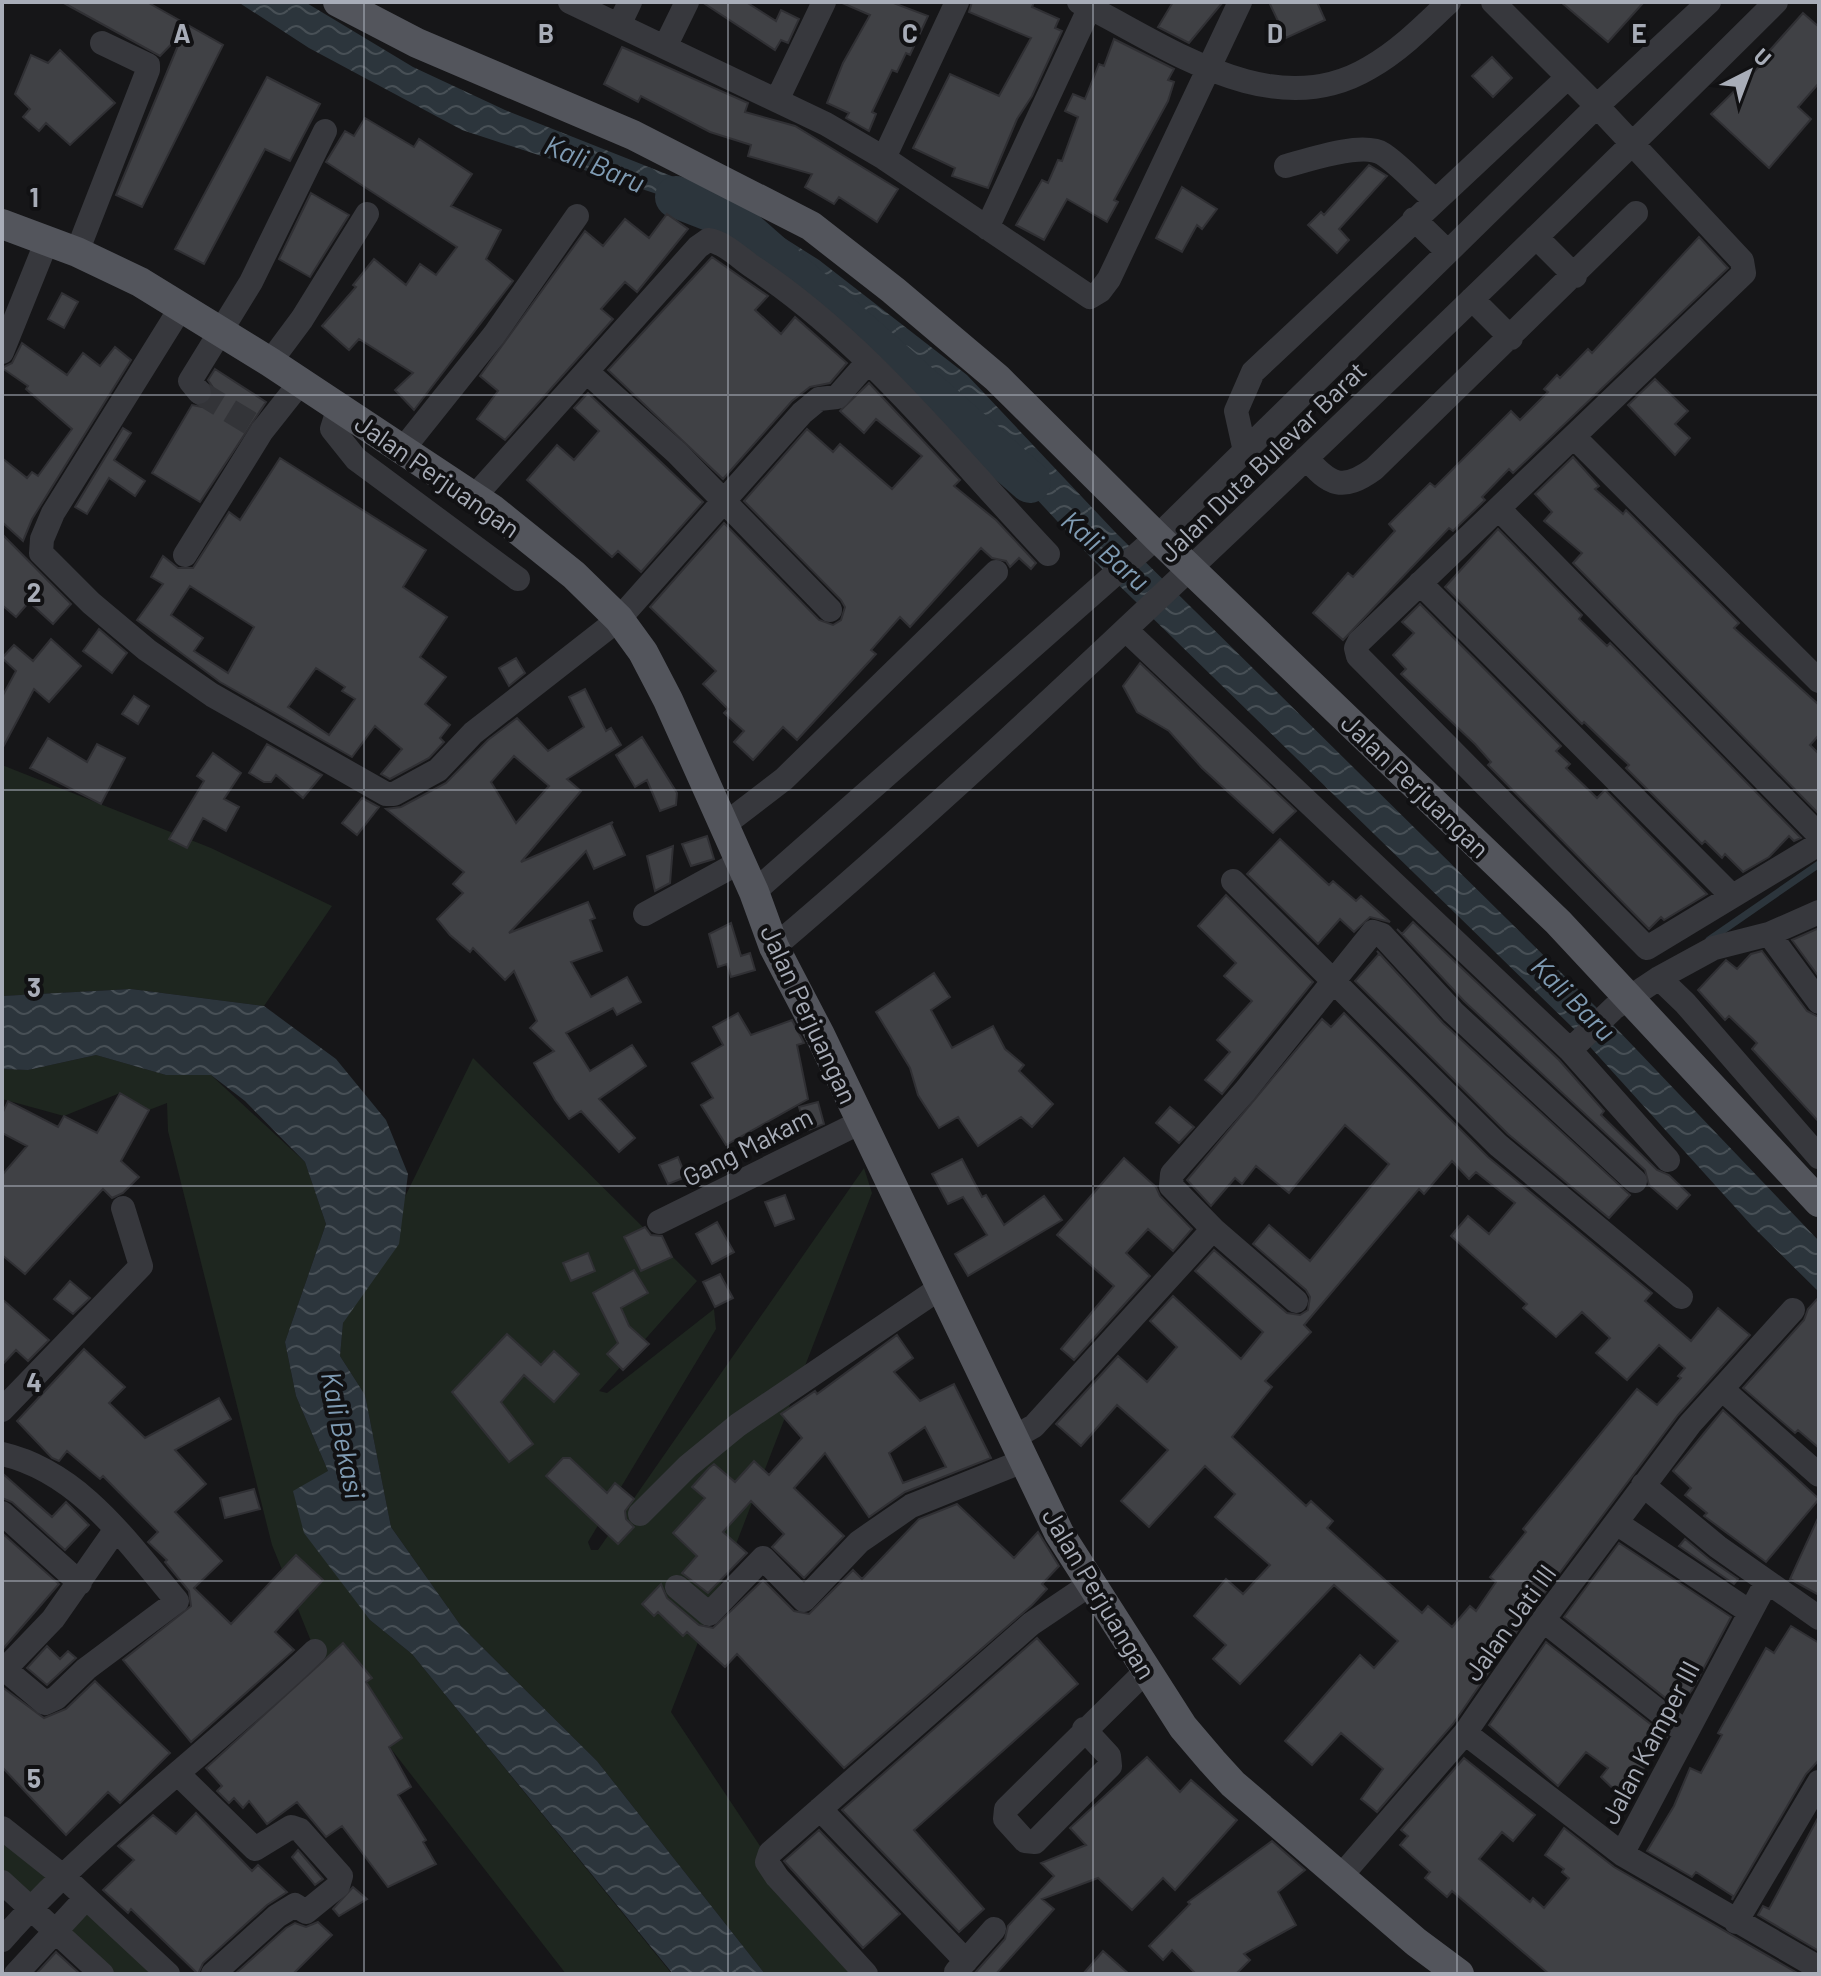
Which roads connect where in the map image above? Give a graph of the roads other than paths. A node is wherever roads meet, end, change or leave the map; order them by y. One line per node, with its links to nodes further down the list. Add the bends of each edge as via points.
1 (338, 2): 55 (main road, Jalan Perjuangan, via 417,43 633,135 811,226 997,378)
2 (570, 2): 13 (street)
3 (630, 2): 13 (street)
4 (687, 2): 15 (street)
5 (824, 2): 18 (street)
6 (957, 2): 22 (street)
7 (1240, 2): 16 (street)
8 (1449, 2): 16 (street, via 1387,56 1344,80 1289,90 1236,81)
9 (1493, 2): 17 (street)
10 (1709, 2): 19 (street, Jalan Duta Bulevar Barat)
11 (1776, 2): 21 (street, Jalan Duta Bulevar Barat)
12 (1085, 5): 16 (street); 30 (street)
13 (619, 25): 15 (street)
14 (102, 43): 34 (street, via 148,65 148,70)
15 (666, 45): 18 (street)
16 (1210, 68): 30 (street, via 1109,279 1095,297 1064,283)
17 (1568, 77): 19 (street); 24 (street)
18 (778, 98): 22 (street)
19 (1597, 106): 21 (street); 33 (street, Jalan Duta Bulevar Barat)
20 (325, 131): 38 (street, via 251,282)
21 (1633, 145): 31 (street, Jalan Duta Bulevar Barat); 47 (street, via 1742,261 1744,273)
22 (884, 158): 30 (street)
23 (1286, 166): 24 (street, via 1368,149 1381,152)
24 (1434, 199): 28 (street)
25 (1636, 213): 35 (street)
26 (367, 214): 41 (street)
27 (577, 216): 49 (street, via 494,335)
28 (1414, 219): 33 (street); 48 (street, via 1253,372 1236,411)
29 (2, 224): 32 (main road, Jalan Perjuangan)
30 (987, 228)
31 (1536, 237): 35 (street); 36 (street, Jalan Duta Bulevar Barat)
32 (46, 243): 34 (main road, Jalan Perjuangan); 40 (street)
33 (1447, 251): 48 (street, Jalan Duta Bulevar Barat)
34 (77, 252): 37 (main road, Jalan Perjuangan, via 140,282)
35 (1575, 276): 39 (street)
36 (1472, 299): 39 (street); 50 (street, Jalan Duta Bulevar Barat)
37 (180, 309): 38 (main road, Jalan Perjuangan); 63 (street, via 53,513 40,549 91,603 147,650 358,781 394,794 438,770 473,733)
38 (221, 331): 41 (main road, Jalan Perjuangan); 45 (street, via 190,381)
39 (1511, 338): 50 (street, via 1359,479 1338,484 1325,479)
40 (2, 352)
41 (270, 362): 44 (main road, Jalan Perjuangan)
42 (867, 363): 43 (street, via 776,283 708,240); 51 (street, via 837,397 819,399 802,413); 56 (street)
43 (587, 372): 51 (street); 52 (street)
44 (300, 383): 46 (main road, Jalan Perjuangan); 57 (street, via 259,429)
45 (199, 392)
46 (339, 407): 49 (main road, Jalan Perjuangan); 54 (street, via 332,421 340,442 356,459)
47 (1574, 437): 53 (street); 65 (street)
48 (1244, 447): 55 (street, Jalan Duta Bulevar Barat)
49 (403, 449): 52 (main road, Jalan Perjuangan)
50 (1306, 458): 59 (street, Jalan Duta Bulevar Barat)
51 (725, 501): 62 (street); 63 (street)
52 (485, 506): 54 (street); 63 (main road, Jalan Perjuangan)
53 (1499, 509): 61 (street); 67 (street)
54 (467, 541): 60 (street)
55 (1149, 543): 59 (main road, Jalan Perjuangan); 71 (street, Jalan Duta Bulevar Barat)
56 (1048, 554)
57 (185, 555)
58 (996, 572): 66 (street, via 784,779)
59 (1183, 575): 64 (street, Jalan Duta Bulevar Barat); 80 (main road, Jalan Perjuangan, via 1558,922)
60 (518, 579)
61 (1420, 583): 72 (street); 72 (street, via 1359,642 1358,656 1640,945 1653,946)
62 (830, 610)
63 (619, 619): 66 (main road, Jalan Perjuangan, via 668,700)
64 (1132, 624): 76 (street, Jalan Duta Bulevar Barat, via 896,843); 81 (street)
65 (1819, 681)
66 (724, 825): 69 (main road, Jalan Perjuangan)
67 (1819, 835)
68 (1819, 844): 72 (street)
69 (740, 862): 71 (main road, Jalan Perjuangan); 74 (street)
70 (1233, 881): 78 (street)
71 (754, 892): 76 (main road, Jalan Perjuangan)
72 (1732, 896)
73 (1819, 912): 75 (street)
74 (645, 914)
75 (1769, 934): 77 (street, via 1714,948); 79 (street)
76 (774, 947): 82 (main road, Jalan Perjuangan)
77 (1659, 978): 80 (street); 83 (street)
78 (1335, 979): 85 (street, via 1368,934 1382,935 1453,1012); 89 (street, via 1172,1174 1171,1186); 91 (street, via 1498,1145)
79 (1819, 1002)
80 (1622, 1003): 81 (street); 86 (main road, Jalan Perjuangan)
81 (1574, 1045): 84 (street)
82 (861, 1122): 88 (street, Gang Makam); 90 (main road, Jalan Perjuangan)
83 (1819, 1157)
84 (1668, 1160)
85 (1635, 1181)
86 (1819, 1202)
87 (123, 1208): 95 (street, via 141,1266)
88 (659, 1222)
89 (1213, 1229): 92 (street); 96 (street, via 1034,1426)
90 (940, 1288): 96 (main road, Jalan Perjuangan); 101 (street, via 738,1425)
91 (1681, 1297)
92 (1296, 1301)
93 (1793, 1310): 94 (street, Jalan Jati III)
94 (1723, 1390): 98 (street); 99 (street, Jalan Jati III)
95 (2, 1410)
96 (1020, 1449): 106 (main road, Jalan Perjuangan); 107 (street, via 911,1506 859,1542 804,1600 763,1558 709,1614)
97 (2, 1454): 103 (street, via 57,1476)
98 (1817, 1473)
99 (1643, 1485): 102 (street, Jalan Jati III); 105 (street)
100 (2, 1513): 104 (street)
101 (640, 1514)
102 (1618, 1524): 108 (street); 110 (street, Jalan Jati III)
103 (116, 1529): 104 (street); 112 (street, via 177,1601 45,1703)
104 (80, 1583): 112 (street)
105 (1766, 1583): 108 (street, Jalan Kamper III); 109 (street)
106 (1089, 1585): 113 (main road, Jalan Perjuangan); 119 (street, via 1031,1624)
107 (677, 1587)
108 (1750, 1612): 116 (street, Jalan Kamper III)
109 (1819, 1618)
110 (1543, 1620): 115 (street, Jalan Jati III); 116 (street)
111 (315, 1651): 117 (street)
112 (4, 1668)
113 (1146, 1671): 114 (street); 122 (main road, Jalan Perjuangan, via 1183,1727 1233,1784)
114 (1084, 1729): 114 (street, via 1006,1809 1005,1819 1025,1841 1035,1842 1110,1766 1109,1756)
115 (1465, 1733): 121 (street); 122 (street, Jalan Jati III)
116 (1686, 1733): 121 (street, Jalan Kamper III)
117 (178, 1774): 123 (street, via 153,1791); 136 (street, via 255,1849 291,1827 300,1830 341,1876 338,1886 306,1912 295,1905 277,1916)
118 (1819, 1782): 127 (street)
119 (820, 1809): 131 (street); 137 (street, via 773,1850 767,1862)
120 (2, 1828): 123 (street)
121 (1622, 1854): 127 (street, Jalan Kamper III)
122 (1341, 1876): 138 (main road, Jalan Perjuangan)
123 (65, 1878): 125 (street); 126 (street)
124 (2, 1882): 126 (street)
125 (86, 1898): 129 (street); 135 (street)
126 (31, 1907): 129 (street); 130 (street)
127 (1736, 1922): 132 (street, Jalan Kamper III)
128 (994, 1929): 131 (street)
129 (55, 1930): 133 (street); 134 (street)
130 (2, 1940)
131 (960, 1968)
132 (1819, 1968)
133 (16, 1974)
134 (102, 1974)
135 (168, 1974)
136 (213, 1974)
137 (866, 1974)
138 (1459, 1974)

